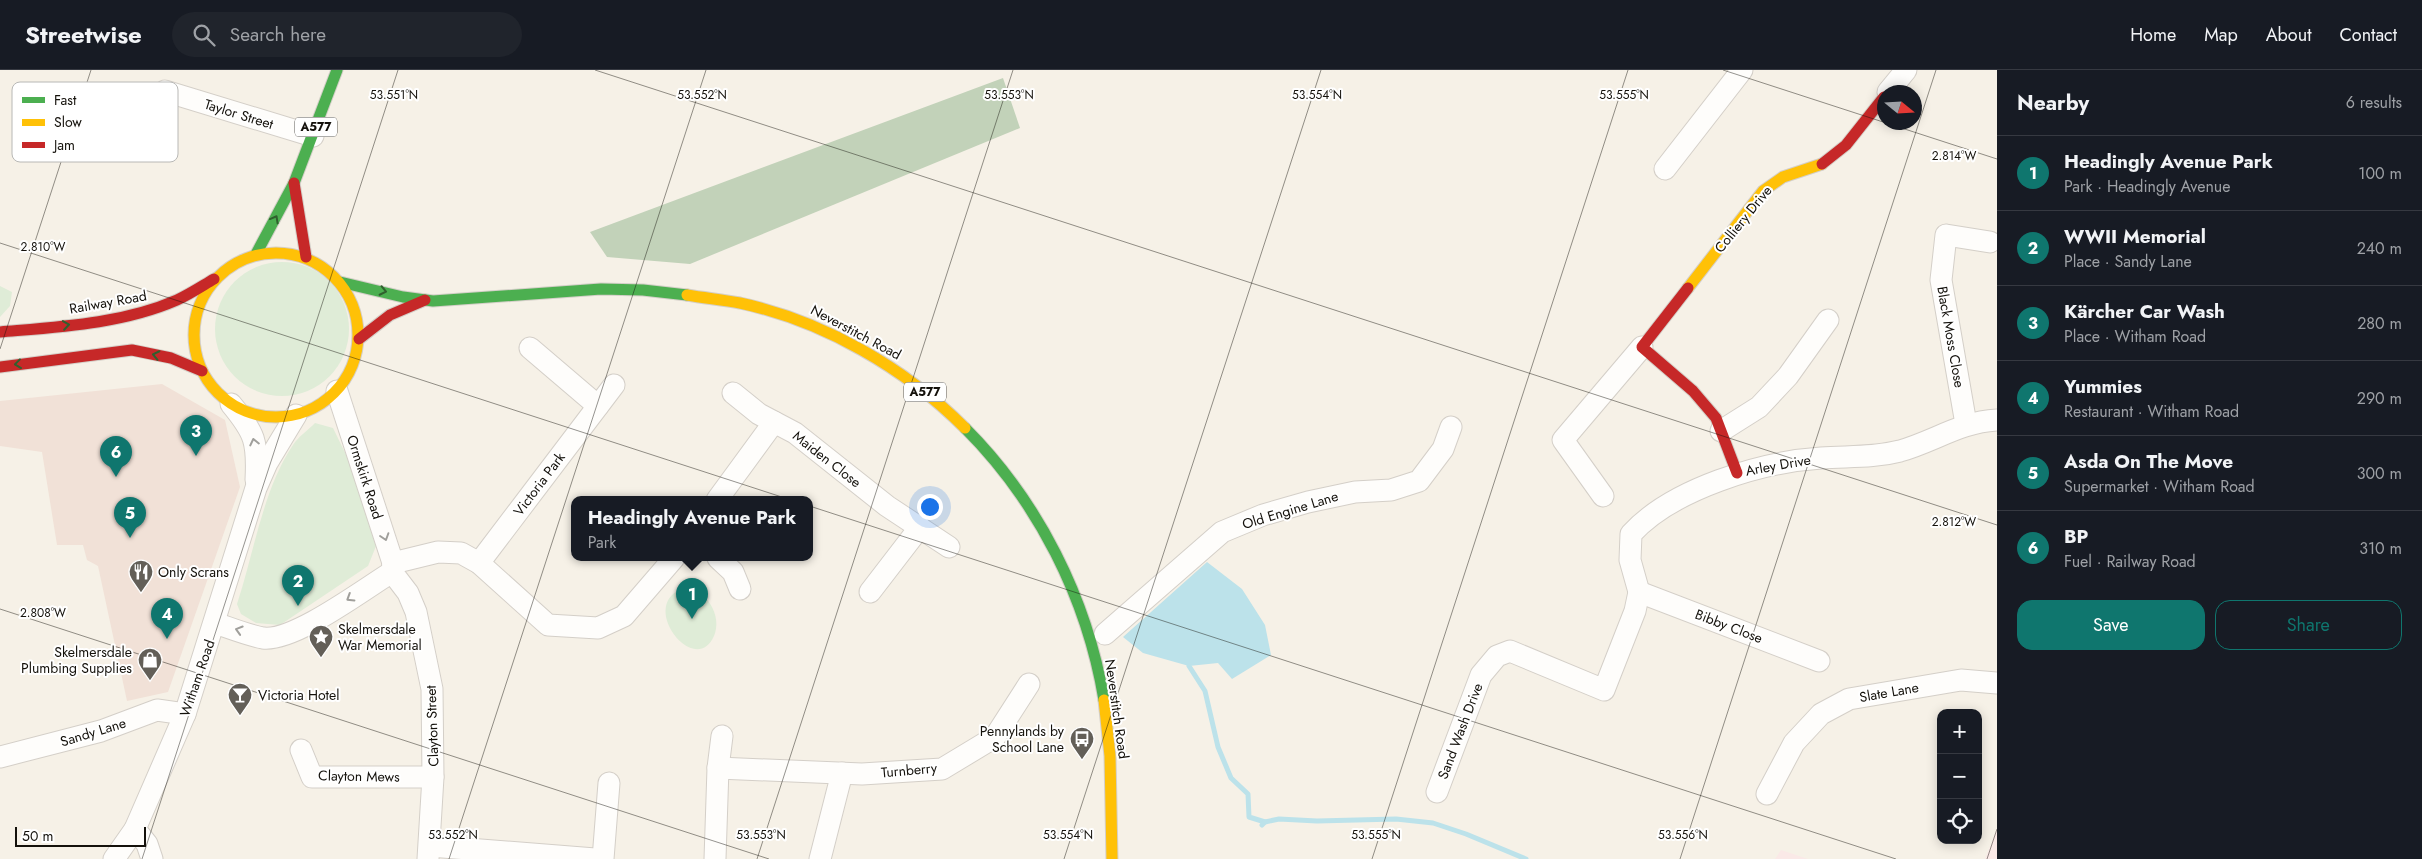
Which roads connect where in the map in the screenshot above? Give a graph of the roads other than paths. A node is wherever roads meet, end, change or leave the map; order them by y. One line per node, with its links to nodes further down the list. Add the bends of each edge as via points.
1 (336, 70): 7 (main road, A577)
2 (1742, 70): 8 (street)
3 (1906, 70): 4 (street)
4 (1894, 85)
5 (178, 95): 7 (street, Taylor Street)
6 (1877, 105): 20 (main road, Colliery Drive, via 1837,154 1818,166 1774,180 1763,191)
7 (313, 136): 9 (main road, A577)
8 (1665, 169)
9 (294, 184): 11 (main road, A577, one-way to 9); 12 (main road)
10 (1990, 242): 33 (street, Black Moss Close, via 1946,235 1941,280)
11 (256, 254): 12 (main road, A577, via 282,252); 13 (main road, A577, via 233,263)
12 (306, 257): 14 (main road, A577)
13 (214, 279): 17 (main road, Railway Road, one-way to 13, via 148,311 178,300); 24 (main road, A577, via 201,300 194,323 194,348)
14 (340, 282): 15 (main road, Neverstitch Road / A577, one-way to 15); 19 (main road, A577, via 351,299)
15 (425, 300): 19 (main road, Neverstitch Road / A577, via 396,310); 72 (main road, Neverstitch Road / A577, via 600,290 659,290 708,296 794,318 824,331 899,372 934,399 968,428 1020,490 1042,523 1074,591 1102,687 1111,787)
16 (1828, 320): 35 (street, via 1788,376 1759,407)
17 (34, 329): 18 (main road, Railway Road); 22 (main road)
18 (0, 332)
19 (359, 339): 26 (main road, A577, via 348,375)
20 (1642, 347): 35 (main road, via 1693,391 1716,418); 39 (street, Colliery Drive, via 1562,440)
21 (530, 348): 29 (street)
22 (70, 358): 23 (main road, one-way to 23); 24 (main road, one-way to 22, via 171,358 132,350)
23 (0, 367)
24 (202, 371): 28 (main road, A577, via 214,390)
25 (614, 385): 29 (street, Victoria Park)
26 (336, 391): 30 (main road, A577, via 318,406); 45 (street, Ormskirk Road, one-way to 45)
27 (733, 394): 32 (street, Maiden Close)
28 (231, 404): 30 (main road, A577, via 259,415); 37 (street, Witham Road, one-way to 28, via 255,442 249,426)
29 (598, 406): 44 (street, Victoria Park)
30 (296, 415): 37 (street, Witham Road)
31 (1997, 420): 33 (street, Arley Drive)
32 (774, 422): 38 (street); 40 (street, Maiden Close, via 795,433 887,506)
33 (1966, 424): 36 (street, Arley Drive, via 1899,451 1858,458 1804,460)
34 (1450, 427): 50 (street, Old Engine Lane, via 1442,449 1419,482 1391,490 1355,492 1308,502 1263,515 1222,532)
35 (1721, 431): 36 (main road)
36 (1737, 473): 48 (street, Arley Drive, via 1675,501 1644,519 1631,534 1630,560)
37 (256, 488): 49 (street, Witham Road)
38 (720, 496)
39 (1603, 496)
40 (920, 527): 41 (street, Maiden Close); 47 (street)
41 (949, 547)
42 (671, 561): 44 (street, via 624,616 598,628 548,625)
43 (721, 561): 46 (street, via 733,572)
44 (479, 563): 45 (street, via 461,553 450,552 426,554)
45 (393, 567): 49 (street, one-way to 49, via 304,627 287,634 263,638); 60 (street, Clayton Street, via 408,593 418,621 432,689)
46 (739, 591)
47 (867, 592)
48 (1639, 592): 51 (street, Bibby Close); 62 (street, Sand Wash Drive, via 1604,690 1510,651 1497,656 1481,675)
49 (215, 623): 54 (street, Witham Road)
50 (1105, 634)
51 (1819, 661)
52 (1997, 683): 63 (street, Slate Lane, via 1962,680 1849,699 1821,714 1794,743)
53 (1029, 684): 59 (street, Turnberry, via 995,737 942,769)
54 (185, 714): 57 (street, Sandy Lane, via 157,710 101,731); 64 (street, Witham Road)
55 (722, 736): 58 (street)
56 (301, 750): 60 (street, Clayton Mews, via 312,778)
57 (0, 757)
58 (718, 768): 59 (street, Turnberry); 70 (street)
59 (842, 773): 71 (street)
60 (433, 777): 65 (street, Clayton Street)
61 (608, 783): 69 (street)
62 (1437, 792)
63 (1767, 794)
64 (135, 829): 66 (street, Witham Road); 67 (street, via 147,844)
65 (429, 852): 68 (street)
66 (114, 859)
67 (152, 859)
68 (594, 859)
69 (603, 859)
70 (715, 859)
71 (820, 859)
72 (1112, 859)

